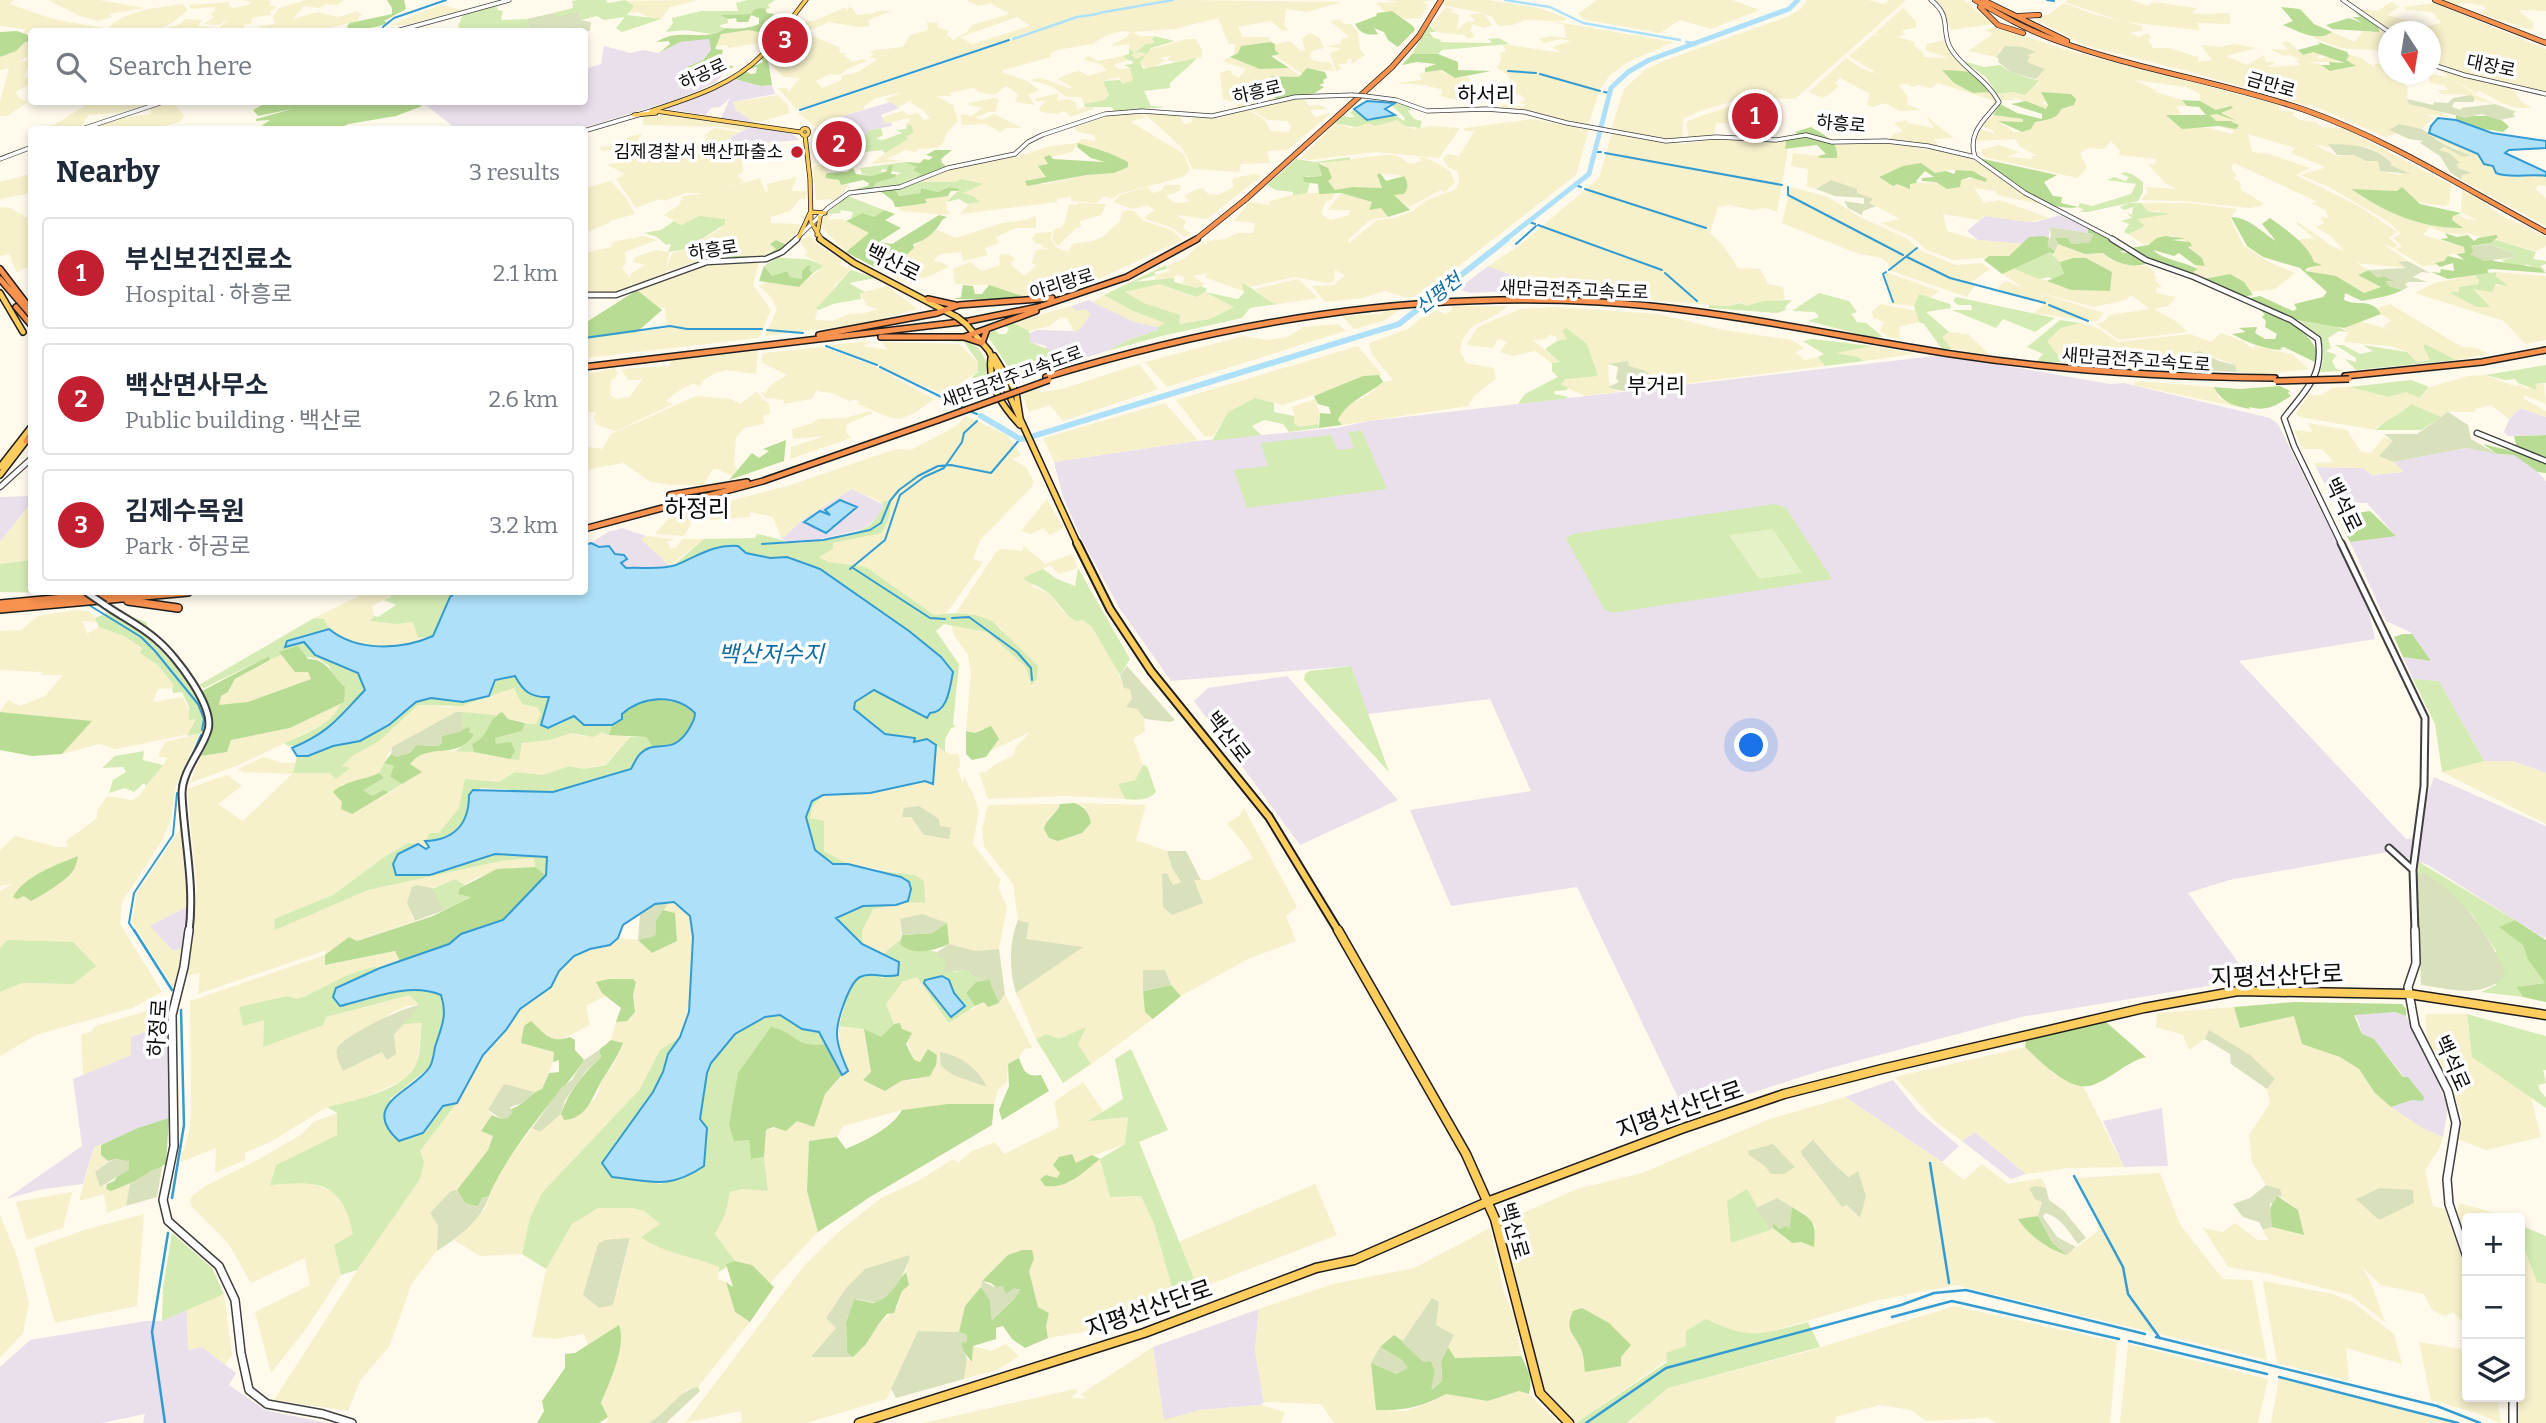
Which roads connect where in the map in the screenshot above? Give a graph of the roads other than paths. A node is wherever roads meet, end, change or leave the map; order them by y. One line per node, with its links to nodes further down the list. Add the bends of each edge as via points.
1 (509, 0): 11 (street)
2 (806, 0): 17 (main road, 하공로, via 754,63 729,79)
3 (1440, 0): 37 (highway, 아리랑로, via 1419,36 1392,67 1220,222 1155,264); 39 (highway, 아리랑로, via 1383,72 1216,222 1159,259)
4 (1931, 0): 25 (street, via 1940,6 1951,33 1950,48 1989,83 1999,102 1973,130)
5 (1977, 0): 8 (highway); 13 (highway, 금만로, via 2050,40); 13 (highway, via 1998,25)
6 (2343, 0): 10 (street)
7 (2435, 0): 12 (highway)
8 (2014, 16): 9 (highway); 9 (highway, via 2039,15)
9 (2028, 23): 13 (highway)
10 (2378, 24)
11 (408, 28)
12 (2546, 42)
13 (2102, 55): 31 (highway, 금만로, via 2269,99 2345,125)
14 (2441, 67): 15 (street, 대장로)
15 (2546, 94)
16 (154, 105): 22 (street)
17 (667, 105): 18 (main road, 하공로); 19 (main road)
18 (651, 111): 19 (main road, 백산로); 21 (street, 하공로)
19 (664, 111): 20 (main road, 백산로)
20 (674, 113): 21 (main road); 27 (main road, 백산로, via 803,133)
21 (634, 115): 23 (street, 하공로)
22 (91, 126)
23 (588, 130)
24 (28, 148): 26 (street)
25 (1975, 157): 28 (street, 하흥로, bridge, via 1928,146 1845,143 1806,135 1776,140 1716,136 1666,141 1525,112 1427,111 1396,100 1352,95 1295,97 1212,116 1142,111 1105,114 1042,135 1015,154 948,168 900,187 849,193); 81 (street, 백석로, via 2025,192 2146,260 2291,320 2318,339 2321,362 2317,378 2284,418 2425,719 2424,786)
26 (0, 159)
27 (811, 212): 28 (main road); 30 (main road, 백산로); 33 (main road)
28 (825, 213): 29 (street, 하흥로)
29 (820, 217): 30 (street, 하흥로); 32 (main road)
30 (812, 226): 32 (main road, 백산로); 33 (street, 하흥로)
31 (2546, 230)
32 (817, 236): 33 (main road); 41 (main road, 백산로, via 854,263)
33 (799, 237): 38 (street, 하흥로, via 766,260 708,262 624,294)
34 (0, 269): 43 (highway)
35 (0, 279): 40 (highway)
36 (0, 293): 49 (main road)
37 (1086, 293): 48 (highway); 52 (highway, 아리랑로, via 978,319)
38 (588, 295)
39 (1073, 295): 42 (highway); 53 (highway, 아리랑로, via 967,318)
40 (13, 297): 44 (highway); 47 (highway)
41 (928, 299): 42 (highway); 45 (main road, 백산로); 46 (highway, via 933,309)
42 (959, 305): 45 (highway)
43 (28, 308)
44 (28, 310)
45 (947, 310): 46 (highway); 50 (main road, 백산로, bridge)
46 (926, 315): 53 (highway)
47 (28, 321)
48 (988, 328): 50 (highway); 54 (highway)
49 (23, 332)
50 (975, 333): 51 (highway); 54 (main road, 백산로)
51 (964, 337): 52 (highway); 54 (highway)
52 (838, 338): 57 (highway, 아리랑로)
53 (797, 340): 58 (highway, 아리랑로)
54 (982, 343): 56 (main road, 백산로)
55 (2546, 352): 59 (highway, 새만금전주고속도로, bridge, via 2484,366 2347,377 2159,379 2019,365 1682,312 1464,302 1387,306 1239,328 1048,378)
56 (990, 354): 60 (main road, 백산로); 60 (main road, via 1013,380 1020,402); 61 (main road, via 989,372 998,397)
57 (588, 366)
58 (588, 366)
59 (937, 419): 69 (highway, 새만금전주고속도로); 72 (highway, 새만금전주고속도로, via 881,443 752,485)
60 (1019, 420): 61 (main road, 백산로)
61 (1025, 433): 84 (main road, 백산로, via 1110,609 1151,671 1269,817 1305,872 1466,1154)
62 (2477, 433): 64 (street)
63 (27, 438): 66 (main road); 68 (main road)
64 (2546, 461)
65 (28, 462): 67 (street)
66 (0, 465)
67 (18, 472): 70 (street)
68 (0, 475)
69 (747, 482): 71 (highway); 73 (highway, 새만금전주고속도로)
70 (0, 487)
71 (670, 495)
72 (588, 526)
73 (588, 526)
74 (91, 595): 77 (street, 하정로, bridge)
75 (101, 595): 78 (highway)
76 (163, 595): 77 (highway)
77 (104, 602): 78 (highway); 79 (highway); 87 (street, 하정로, via 159,641 197,689 211,718 182,790 190,923 172,1015 174,1146 163,1200 168,1221 219,1266 235,1300 249,1390 267,1404)
78 (0, 606)
79 (178, 608)
80 (2389, 848): 81 (street)
81 (2413, 870): 82 (street, 백석로, via 2416,963)
82 (2409, 994): 83 (main road, 지평선산단로); 84 (main road, 지평선산단로, via 2238,991 2144,1008 1784,1094); 85 (street, 백석로, via 2415,1026 2448,1091 2456,1123 2447,1179 2449,1204)
83 (2546, 1015)
84 (1487, 1202): 88 (main road, 지평선산단로, via 1353,1260 1316,1268 1144,1333); 89 (main road, 백산로, via 1540,1392)
85 (2462, 1242)
86 (2512, 1402): 90 (street)
87 (352, 1423)
88 (859, 1423)
89 (1569, 1423)
90 (2513, 1423)

